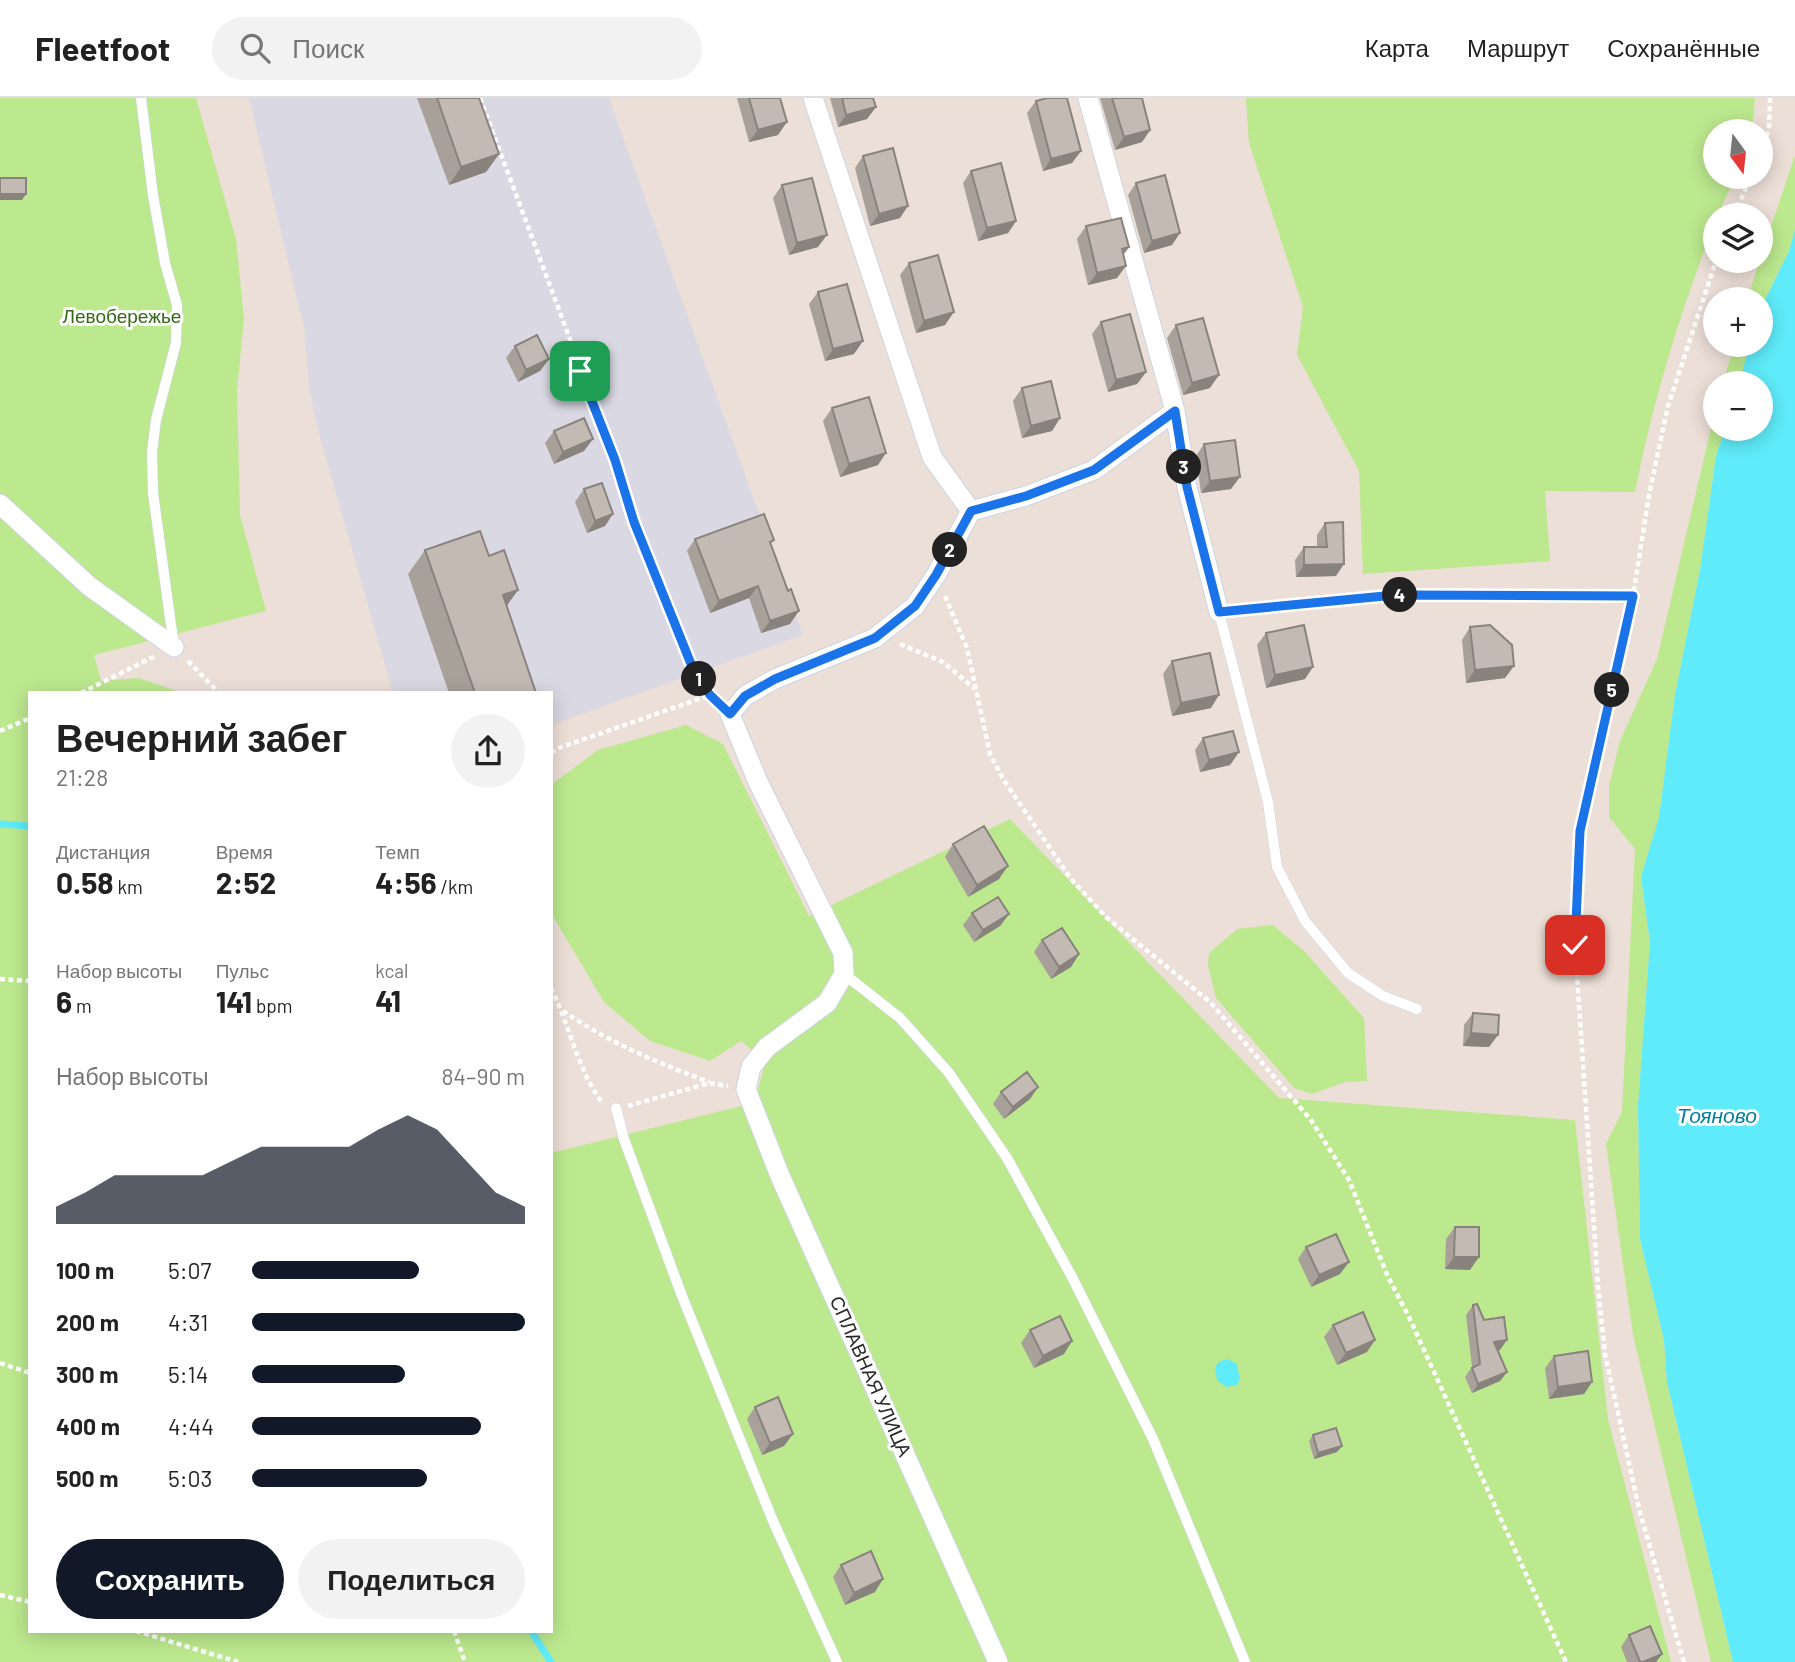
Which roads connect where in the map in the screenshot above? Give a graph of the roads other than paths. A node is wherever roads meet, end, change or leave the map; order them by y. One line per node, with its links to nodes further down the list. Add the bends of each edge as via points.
1 (141, 98): 8 (lane, via 165,263 177,305 176,343 152,452 153,493)
2 (813, 98): 6 (street, via 932,457)
3 (1088, 98): 4 (street)
4 (1175, 411): 6 (street, via 1094,470); 7 (street, via 1187,487)
5 (0, 504): 8 (street, via 89,586)
6 (971, 511): 9 (street, via 915,606 875,638 745,696 730,714 758,782 842,953)
7 (1219, 612): 10 (lane, via 1268,802 1277,867 1306,921 1348,973 1383,996)
8 (174, 647)
9 (844, 974): 13 (street, СПЛАВНАЯ УЛИЦА, via 827,1003 767,1047 751,1067 746,1089 780,1176); 14 (lane, via 909,1027 949,1073 1007,1158 1153,1439)
10 (1417, 1009)
11 (616, 1108): 12 (lane, via 682,1296 773,1521)
12 (838, 1662)
13 (998, 1662)
14 (1245, 1662)

